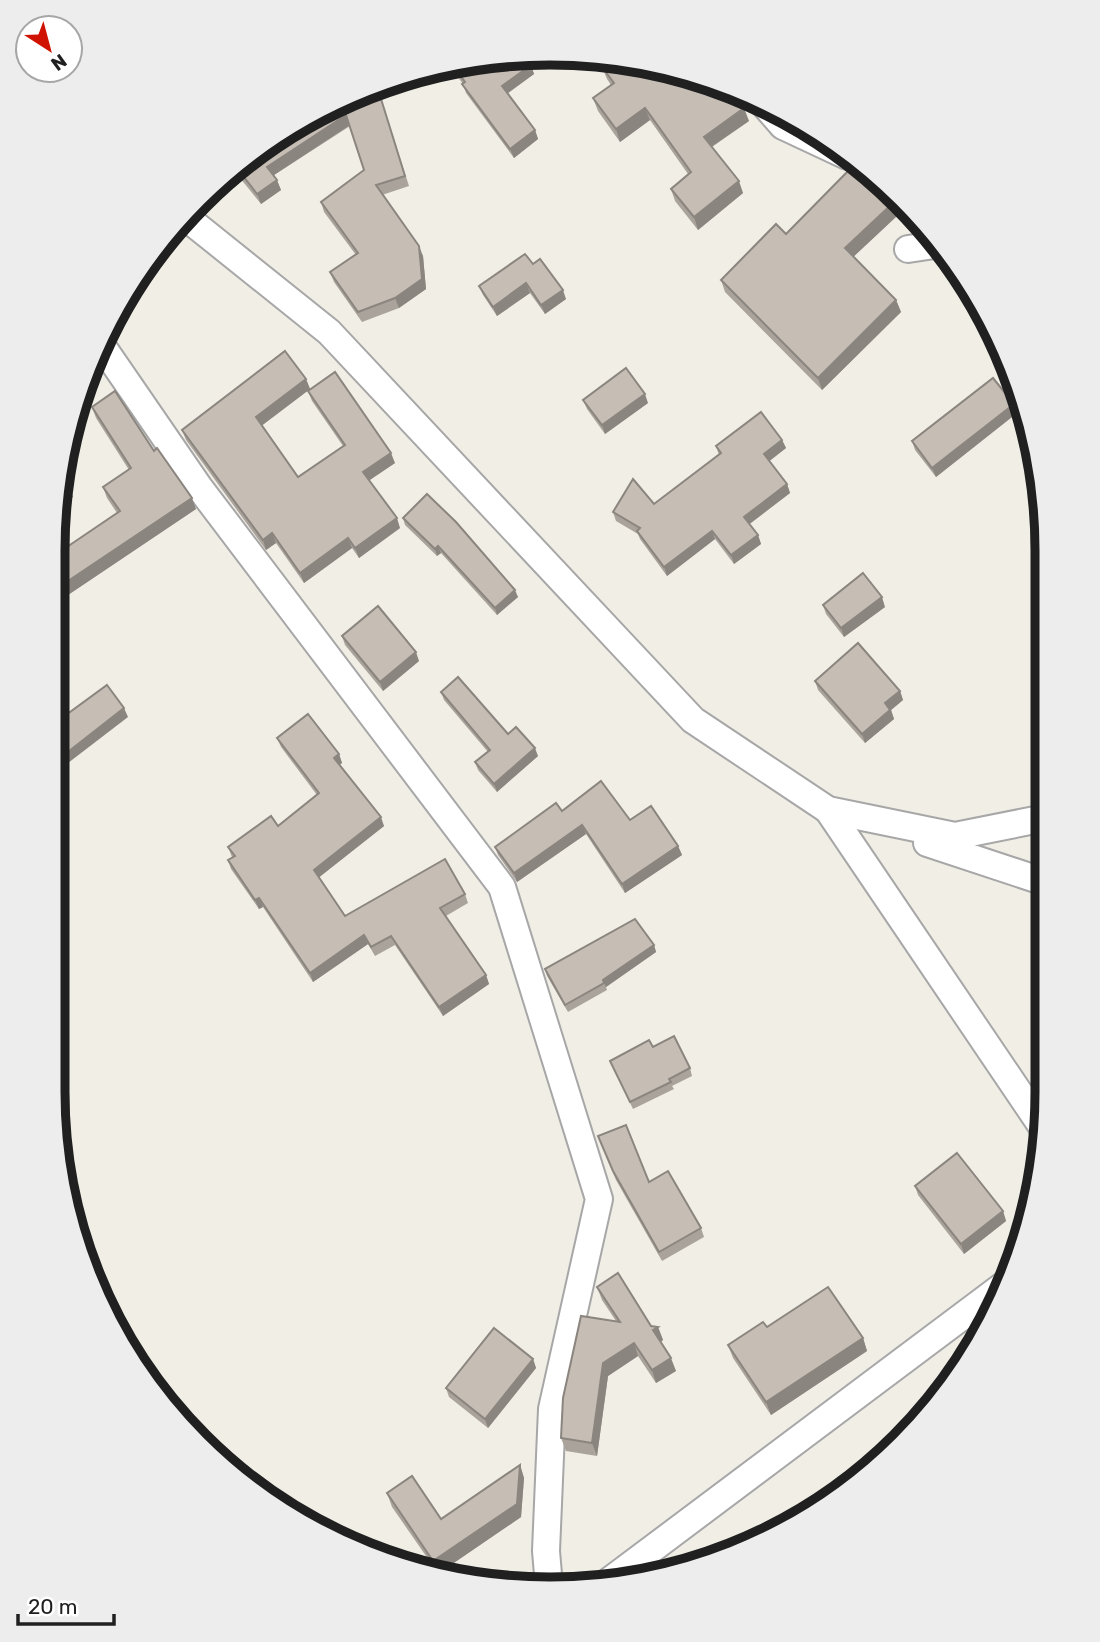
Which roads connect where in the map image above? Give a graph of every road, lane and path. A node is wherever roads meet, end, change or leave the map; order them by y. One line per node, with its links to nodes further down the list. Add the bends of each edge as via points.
1 (781, 123): 2 (street)
2 (797, 133)
3 (192, 222): 7 (street, via 329,332 693,720)
4 (928, 246): 5 (street)
5 (908, 250)
6 (107, 354): 13 (street, via 199,487 502,887 598,1199 552,1409)
7 (828, 810): 8 (street, via 955,836); 9 (street); 10 (street)
8 (1035, 820)
9 (1035, 879)
10 (1034, 1115)
11 (990, 1295): 12 (street)
12 (622, 1572)
13 (548, 1577)

